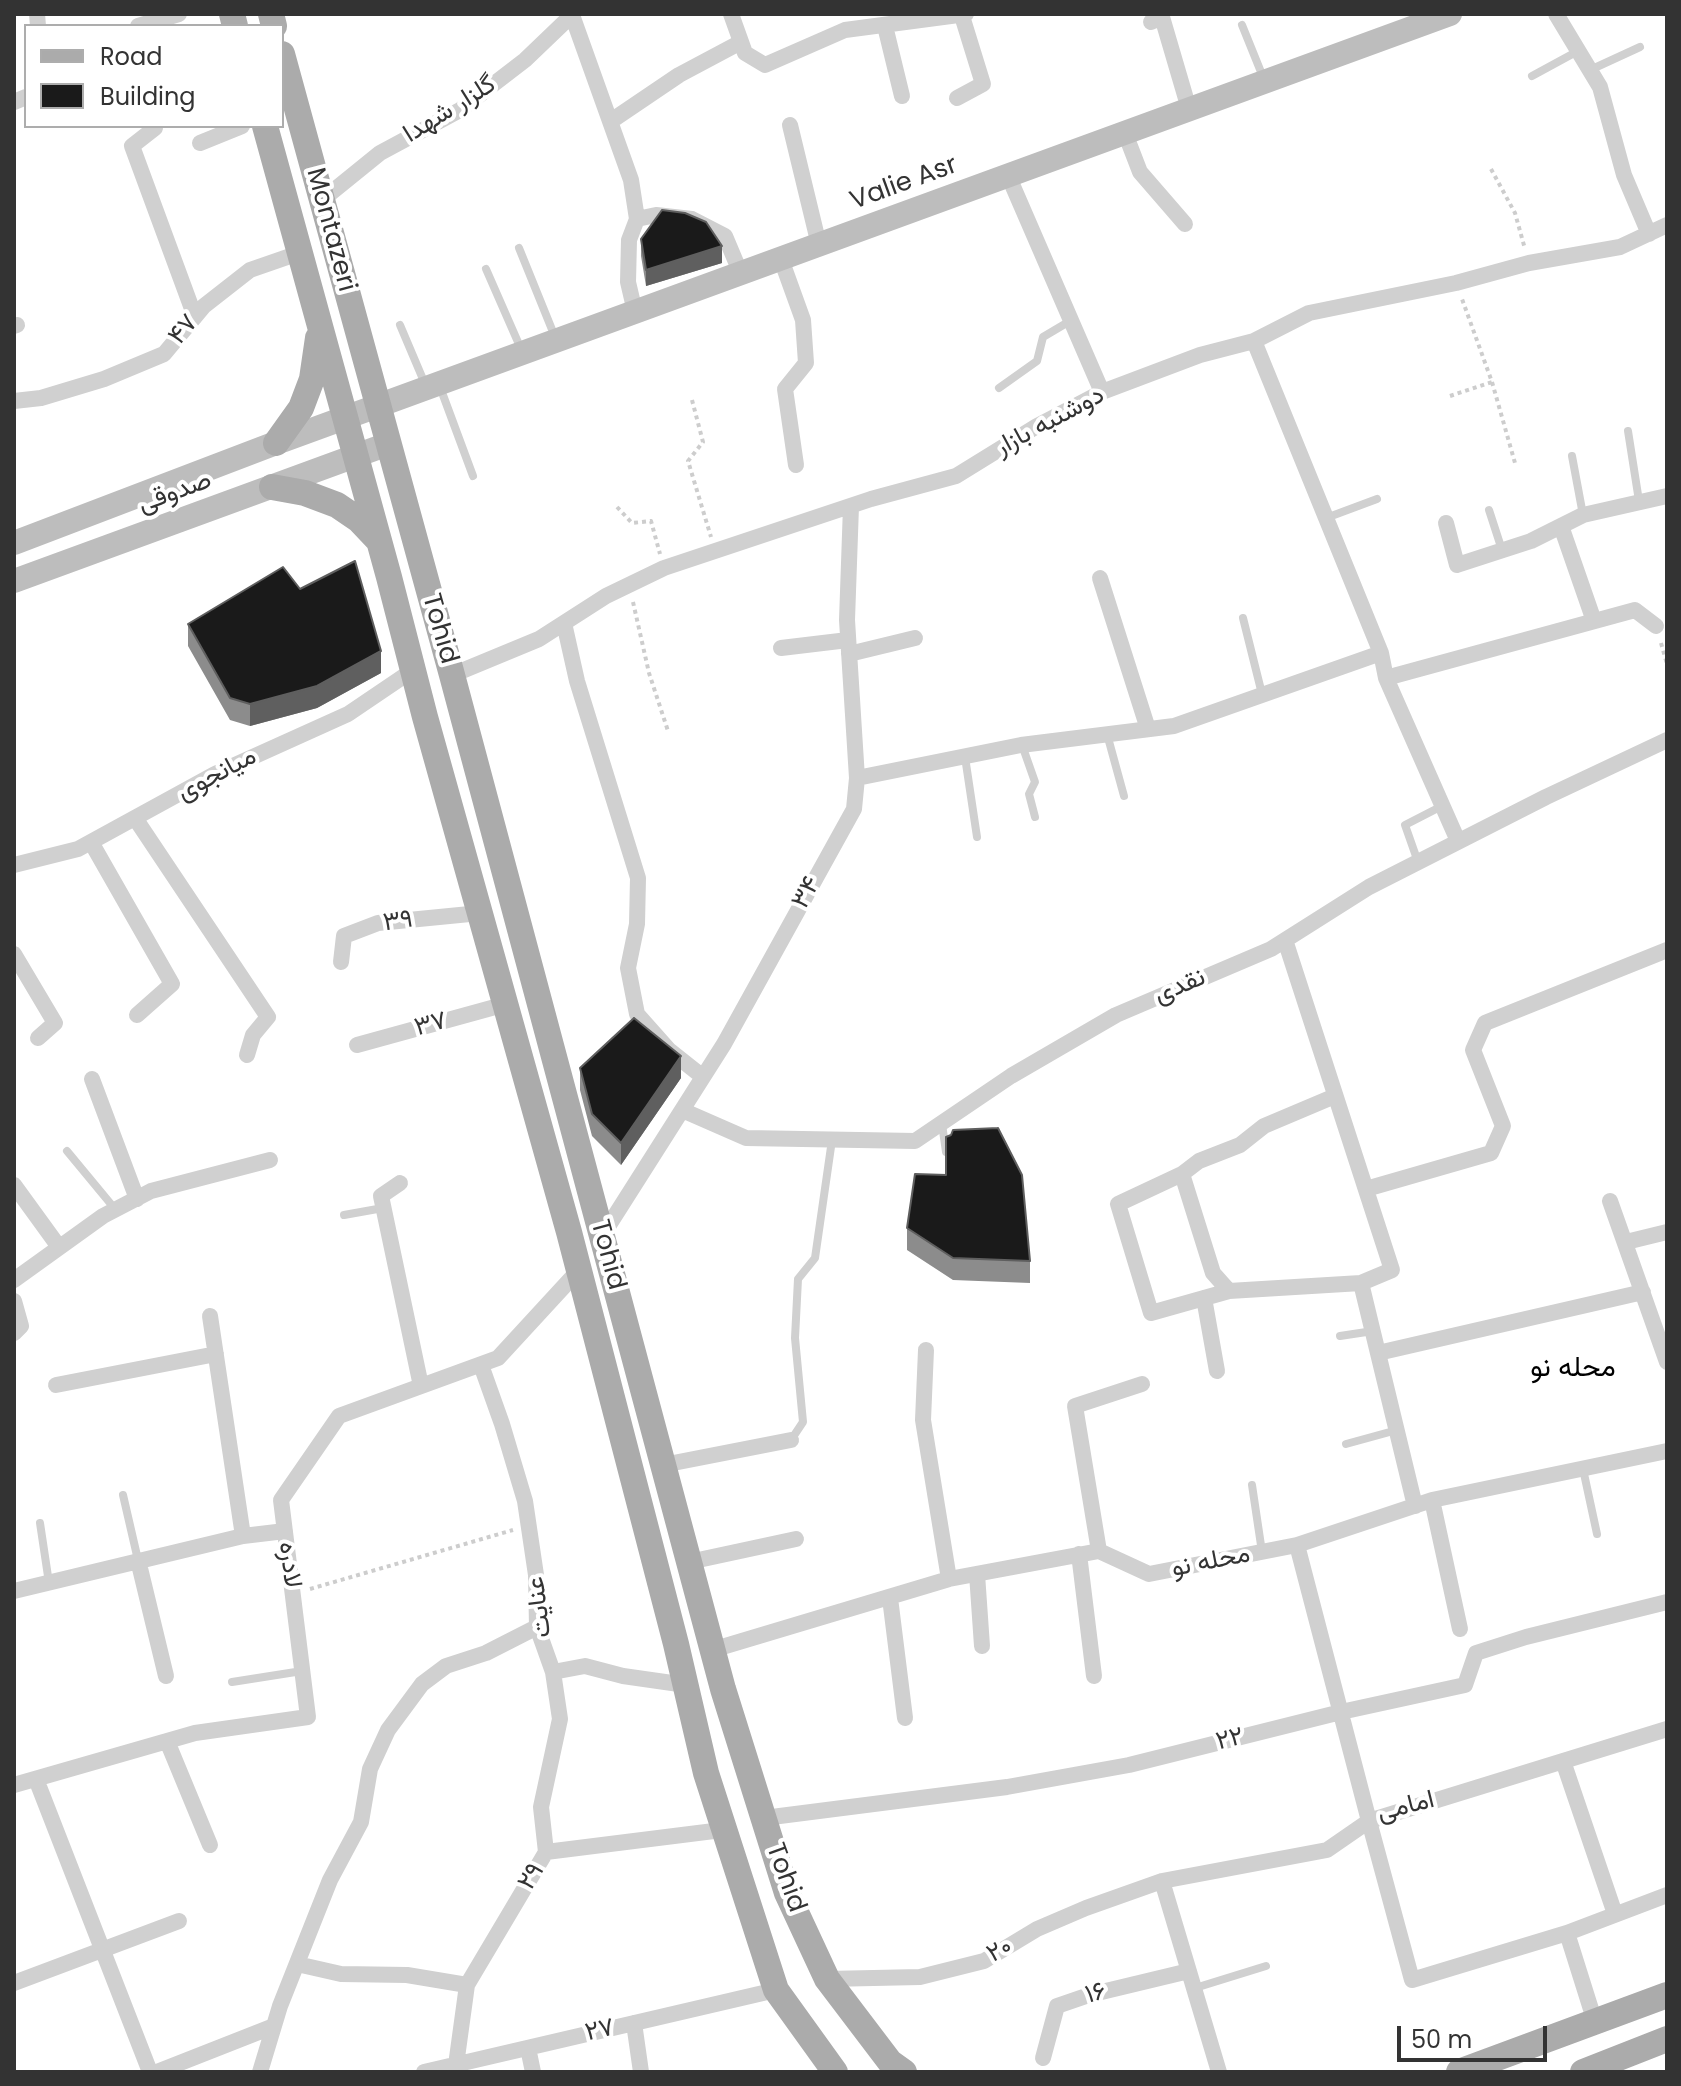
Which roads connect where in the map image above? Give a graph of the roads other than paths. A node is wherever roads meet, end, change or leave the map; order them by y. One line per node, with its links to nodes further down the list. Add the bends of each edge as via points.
1 (179, 14): 9 (street)
2 (731, 14): 12 (street)
3 (1450, 14): 18 (main road, Valie Asr)
4 (1556, 14): 14 (street)
5 (572, 15): 22 (street); 30 (street, گلزار شهدا, via 460,110 380,153)
6 (964, 15): 7 (street); 20 (street, via 983,84)
7 (941, 16): 11 (street)
8 (1151, 22): 21 (street, via 1162,17)
9 (145, 24)
10 (1242, 25): 18 (lane)
11 (885, 26): 12 (street, via 845,30 765,65 745,53); 19 (street)
12 (741, 42): 22 (street)
13 (1640, 47): 16 (lane)
14 (1578, 51): 16 (street); 17 (lane)
15 (284, 61): 30 (main road, Montazeri)
16 (1590, 70): 34 (street)
17 (1532, 76)
18 (1264, 82): 21 (main road, Valie Asr)
19 (902, 96)
20 (957, 98)
21 (1189, 109): 27 (main road, Valie Asr)
22 (611, 121): 31 (street, via 631,180)
23 (790, 125): 35 (street)
24 (155, 128): 42 (street, via 132,146)
25 (237, 128): 28 (street)
26 (266, 128): 37 (main road, Montazeri)
27 (1125, 133): 29 (main road, Valie Asr); 32 (street, via 1140,172)
28 (200, 143)
29 (1008, 175): 35 (main road, Valie Asr); 43 (street)
30 (322, 200): 53 (main road, Montazeri)
31 (637, 219): 40 (street, via 692,219 725,236); 41 (street, via 629,240 628,282)
32 (1185, 224)
33 (1667, 225): 34 (street, دوشنبه بازار)
34 (1649, 234): 47 (street, دوشنبه بازار, via 1620,247 1309,313)
35 (819, 245): 38 (main road, Valie Asr)
36 (519, 248): 46 (lane)
37 (299, 253): 42 (street, ۴۷, via 250,270); 45 (main road, Montazeri)
38 (781, 259): 40 (main road, Valie Asr); 60 (street, via 803,320 806,363 785,389)
39 (486, 269): 48 (lane)
40 (741, 274): 41 (main road, Valie Asr)
41 (635, 312): 46 (main road, Valie Asr)
42 (195, 317): 52 (street, ۴۷, via 164,354 104,379)
43 (1071, 321): 50 (lane, via 1043,337 1037,361); 51 (street)
44 (400, 325): 49 (lane)
45 (319, 327): 54 (main road, Montazeri); 56 (main road, via 312,379 301,408)
46 (556, 341): 48 (main road, Valie Asr)
47 (1254, 341): 51 (street, دوشنبه بازار); 70 (street)
48 (523, 353): 49 (main road, Valie Asr)
49 (433, 386): 53 (main road, Valie Asr); 61 (lane)
50 (999, 388)
51 (1102, 392): 67 (street, دوشنبه بازار, via 956,476)
52 (14, 401)
53 (378, 406): 54 (main road, Valie Asr); 57 (main road, Tohid)
54 (343, 419): 56 (main road, صدوقی); 58 (main road, Tohid)
55 (1628, 431): 66 (lane)
56 (276, 443): 65 (main road, صدوقی)
57 (388, 444): 58 (main road, صدوقی); 88 (main road, Tohid)
58 (354, 456): 62 (main road, صدوقی); 74 (main road, Tohid)
59 (1572, 456): 69 (lane)
60 (796, 465)
61 (473, 476)
62 (272, 487): 73 (main road, صدوقی); 74 (main road, via 337,505)
63 (1667, 496): 66 (street)
64 (1377, 499): 70 (lane)
65 (124, 501): 73 (main road); 75 (main road, صدوقی)
66 (1639, 501): 69 (street)
67 (851, 506): 81 (street, دوشنبه بازار, via 664,568); 84 (street, ۳۴)
68 (1489, 510): 76 (lane)
69 (1583, 515): 72 (street)
70 (1326, 518): 86 (street)
71 (1446, 523): 76 (street, via 1457,565)
72 (1561, 526): 76 (street); 80 (street)
73 (135, 537): 78 (main road, صدوقی)
74 (379, 541): 87 (main road, Tohid)
75 (14, 543)
76 (1502, 550)
77 (1100, 578): 91 (street)
78 (14, 581)
79 (1243, 618): 90 (lane)
80 (1594, 621): 82 (street, via 1635,610); 89 (street)
81 (564, 623): 88 (street, دوشنبه بازار); 116 (street, via 638,878 637,924 628,968 637,1014)
82 (1656, 626)
83 (915, 638): 84 (street)
84 (848, 647): 85 (street); 96 (street, ۳۴)
85 (781, 648)
86 (1381, 653): 89 (street); 90 (street)
87 (413, 670): 100 (street, میانجوی, via 348,714 215,774); 106 (main road, Tohid)
88 (452, 675): 135 (main road, Tohid)
89 (1386, 678): 98 (street)
90 (1263, 695): 91 (street, via 1174,726)
91 (1148, 729): 92 (street)
92 (1106, 734): 94 (street); 97 (lane)
93 (1667, 740): 102 (street, نقدی)
94 (1021, 745): 95 (street); 99 (lane, via 1035,782 1029,794)
95 (964, 756): 96 (street); 101 (lane)
96 (857, 778): 116 (street, ۳۴, via 854,809)
97 (1124, 796)
98 (1442, 806): 102 (street); 104 (lane, via 1405,825)
99 (1035, 817)
100 (135, 818): 103 (street, میانجوی); 115 (street, via 268,1017 253,1035)
101 (977, 837)
102 (1458, 841): 104 (street, نقدی)
103 (91, 842): 105 (street, میانجوی); 112 (street, via 172,984)
104 (1418, 862): 107 (street, نقدی)
105 (14, 865)
106 (480, 913): 110 (street, ۳۹, via 378,923 344,936); 111 (main road, Tohid)
107 (1285, 940): 118 (street); 120 (street, نقدی, via 1116,1015)
108 (1667, 950): 128 (street, via 1485,1023 1473,1050 1503,1126 1491,1153)
109 (14, 954): 113 (street, via 55,1023)
110 (341, 962)
111 (506, 1004): 114 (street, ۳۷); 138 (main road, Tohid)
112 (137, 1015)
113 (38, 1038)
114 (357, 1045)
115 (247, 1055)
116 (703, 1077): 119 (street, ۳۴)
117 (92, 1079): 129 (street)
118 (1335, 1096): 125 (street, via 1264,1126 1240,1145 1199,1161); 128 (street)
119 (682, 1110): 121 (street, نقدی, via 746,1138); 135 (street, ۳۴)
120 (942, 1123): 121 (street, نقدی, via 915,1141); 123 (lane)
121 (832, 1140): 162 (lane, via 815,1258 798,1279 795,1338 803,1422)
122 (67, 1151): 132 (lane)
123 (946, 1152)
124 (270, 1160): 129 (street)
125 (1182, 1174): 141 (street, via 1213,1273); 143 (street, via 1118,1204 1151,1313)
126 (400, 1183): 131 (street, via 381,1196)
127 (14, 1185): 137 (street)
128 (1366, 1189): 140 (street, via 1392,1270)
129 (137, 1199): 132 (street)
130 (1610, 1201): 136 (street)
131 (383, 1208): 133 (lane); 158 (street)
132 (115, 1210): 137 (street)
133 (344, 1215)
134 (1667, 1232): 136 (street)
135 (602, 1236): 159 (main road, Tohid)
136 (1626, 1242): 142 (street)
137 (59, 1247): 139 (street)
138 (579, 1270): 154 (street, لادره, via 498,1358); 160 (main road, Tohid)
139 (14, 1280)
140 (1361, 1283): 141 (street); 147 (street)
141 (1229, 1291): 143 (street)
142 (1643, 1292): 146 (street); 151 (street)
143 (1204, 1298): 155 (street)
144 (14, 1301): 148 (street, via 21,1326)
145 (210, 1316): 152 (street)
146 (1661, 1325): 153 (street)
147 (1373, 1331): 149 (lane); 151 (street)
148 (14, 1333)
149 (1340, 1336)
150 (926, 1350): 183 (street, via 923,1420)
151 (1378, 1353): 161 (street)
152 (216, 1354): 157 (street); 174 (street)
153 (1667, 1362)
154 (481, 1365): 158 (street, لادره); 188 (street, عنایت, via 525,1501)
155 (1217, 1371)
156 (1142, 1384): 177 (street, via 1075,1406)
157 (56, 1385)
158 (421, 1386): 172 (street, لادره, via 339,1416 281,1500)
159 (644, 1396): 160 (main road); 165 (main road, Tohid)
160 (614, 1404): 197 (main road, Tohid)
161 (1397, 1430): 163 (lane); 170 (street)
162 (791, 1440): 165 (street)
163 (1346, 1444)
164 (1667, 1451): 166 (street, محله نو)
165 (663, 1465): 181 (main road, Tohid)
166 (1583, 1469): 169 (street, محله نو); 173 (lane)
167 (1252, 1485): 178 (lane)
168 (123, 1495): 180 (lane)
169 (1432, 1500): 170 (street, محله نو); 189 (street)
170 (1415, 1506): 176 (street, محله نو)
171 (40, 1523): 184 (lane)
172 (285, 1531): 174 (street); 192 (street, لادره)
173 (1597, 1534)
174 (243, 1536): 180 (street)
175 (796, 1539): 181 (street)
176 (1297, 1545): 178 (street, محله نو); 198 (street, امامی)
177 (1099, 1551): 178 (street, محله نو, via 1149,1574); 179 (street)
178 (1262, 1552)
179 (1079, 1554): 182 (street); 195 (street)
180 (138, 1560): 184 (street); 194 (street)
181 (689, 1562): 191 (main road, Tohid)
182 (977, 1574): 183 (street); 190 (street)
183 (949, 1579): 186 (street)
184 (49, 1584): 185 (street)
185 (14, 1591)
186 (890, 1598): 191 (street); 199 (street)
187 (1667, 1602): 198 (street, ۲۲, via 1476,1653 1465,1685)
188 (537, 1627): 193 (street, عنایت); 216 (street, via 446,1666 422,1684 388,1730 370,1769 361,1822 330,1880)
189 (1460, 1629)
190 (982, 1646)
191 (712, 1650): 205 (main road, Tohid)
192 (303, 1671): 196 (lane); 201 (street, لادره, via 308,1717)
193 (553, 1672): 197 (street, via 585,1666); 209 (street, عنایت, via 560,1719 541,1807)
194 (166, 1676)
195 (1094, 1676)
196 (232, 1682)
197 (686, 1685): 207 (main road, Tohid)
198 (1341, 1712): 205 (street, ۲۲, via 1129,1765 1007,1787); 206 (street, امامی)
199 (905, 1718)
200 (1667, 1729): 202 (street, امامی)
201 (167, 1741): 203 (street, لادره); 208 (street)
202 (1563, 1761): 206 (street, امامی); 212 (street)
203 (36, 1779): 204 (street, لادره); 215 (street)
204 (14, 1785)
205 (764, 1818): 219 (main road, Tohid, via 787,1893)
206 (1369, 1821): 210 (street, ۲۰, via 1327,1850); 214 (street, via 1412,1980)
207 (722, 1830): 209 (street, ۲۹); 223 (main road, Tohid)
208 (210, 1845)
209 (546, 1852): 221 (street, ۲۹)
210 (1162, 1881): 218 (street); 219 (street, ۲۰, via 1037,1929 984,1961 920,1977)
211 (1667, 1895): 212 (street)
212 (1615, 1914): 214 (street)
213 (179, 1921): 215 (street)
214 (1567, 1933): 225 (street)
215 (103, 1950): 220 (street); 234 (street)
216 (297, 1964): 221 (street, via 341,1974 407,1975); 227 (street)
217 (1266, 1966): 222 (lane)
218 (1189, 1971): 222 (street); 230 (street, ۱۶, via 1057,2006)
219 (827, 1979): 240 (main road, Tohid, via 890,2062)
220 (14, 1983)
221 (467, 1985): 231 (street, ۲۹)
222 (1194, 1988): 241 (street)
223 (776, 1990): 226 (street, ۲۷); 239 (main road, Tohid)
224 (1667, 1995): 225 (main road)
225 (1595, 2022): 242 (main road)
226 (634, 2023): 229 (street, ۲۷); 238 (street)
227 (274, 2026): 235 (street); 236 (street)
228 (1667, 2039): 232 (main road)
229 (528, 2048): 231 (street, ۲۷); 237 (street)
230 (1043, 2058)
231 (456, 2065): 233 (street, ۲۷)
232 (1594, 2070)
233 (432, 2071)
234 (150, 2072)
235 (157, 2072)
236 (260, 2072)
237 (533, 2072)
238 (641, 2072)
239 (835, 2072)
240 (904, 2072)
241 (1219, 2072)
242 (1459, 2072)

